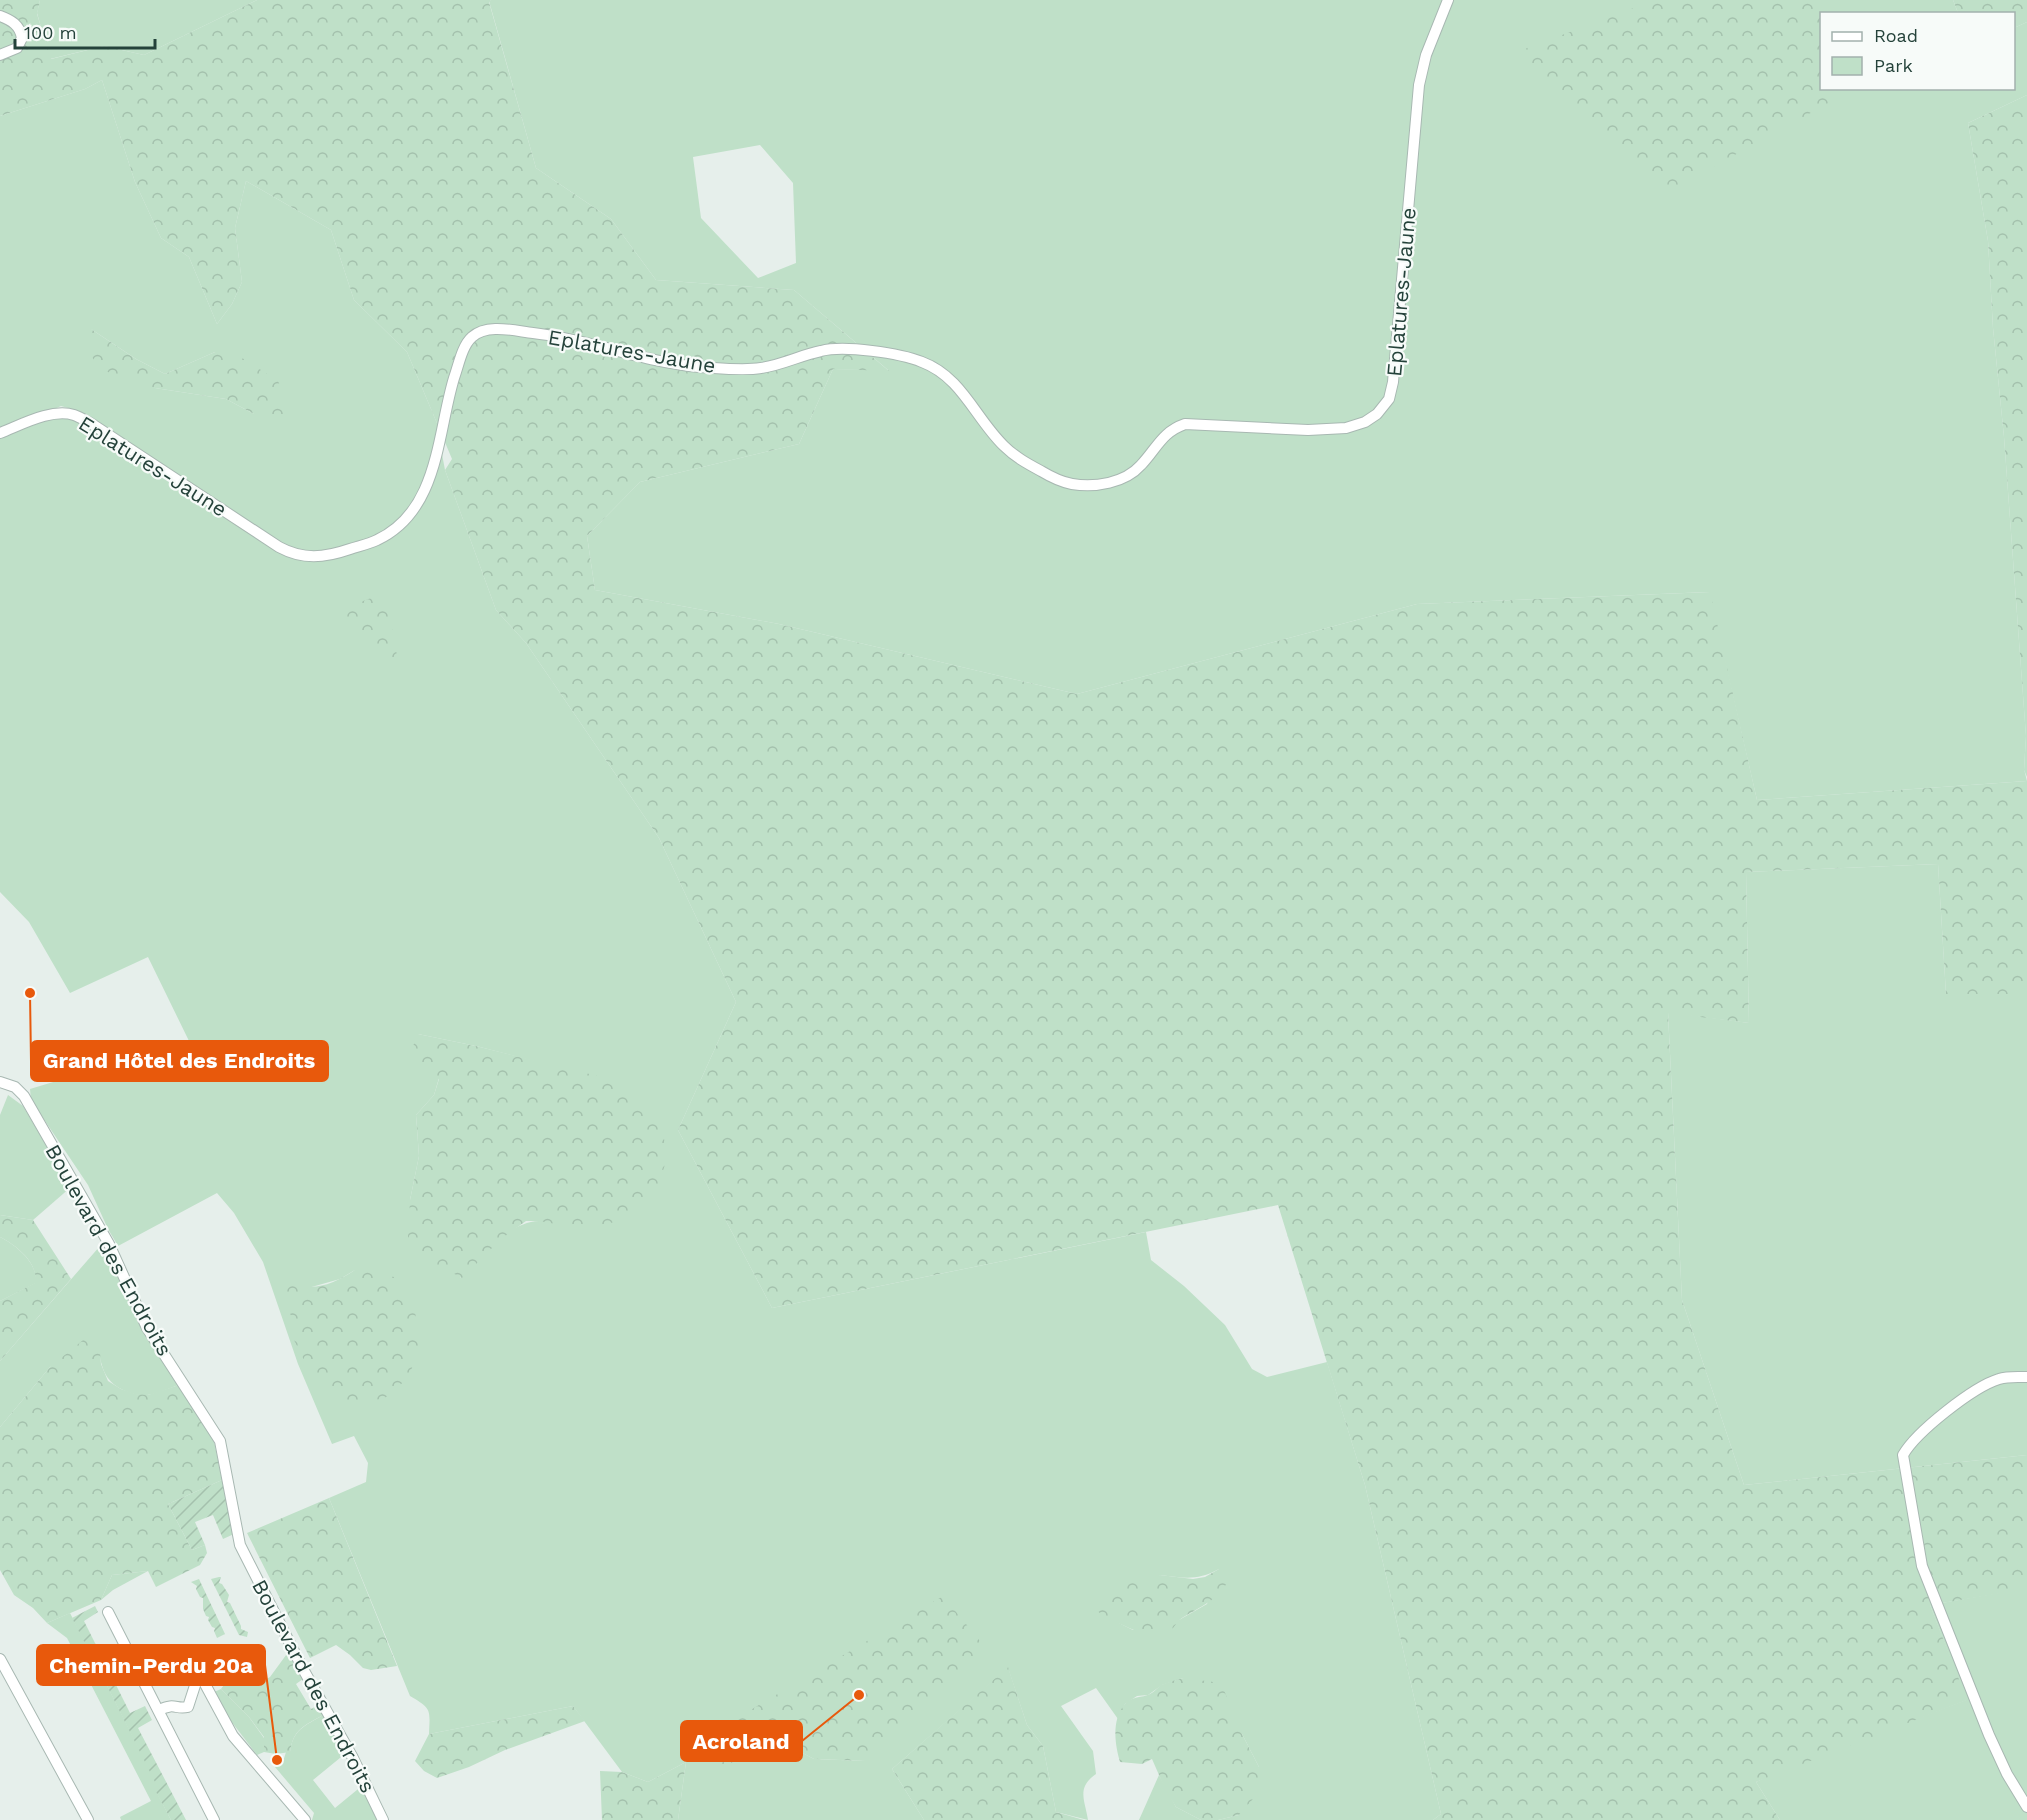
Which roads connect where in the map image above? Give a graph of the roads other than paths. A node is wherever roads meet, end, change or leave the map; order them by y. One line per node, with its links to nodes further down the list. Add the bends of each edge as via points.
1 (1448, 0): 4 (street, Eplatures-Jaune, via 1426,55 1419,85 1389,399 1377,414 1346,428 1185,424 1172,428 1128,476 1112,482 1072,484 1054,479 1020,460 1002,445 956,385 925,363 905,356 824,350 758,369 697,367 556,335 495,329 478,332 462,353 431,476 415,507 376,541 310,558 279,547 74,415 53,414)
2 (0, 16): 3 (street, via 14,23 22,38 17,48)
3 (0, 55)
4 (0, 434)
5 (0, 1082): 14 (street, Boulevard des Endroits, via 15,1087 24,1096 109,1244 147,1328 220,1441 240,1545)
6 (2027, 1377): 10 (street, via 1999,1379 1976,1390 1923,1431 1903,1455 1922,1566 1989,1735)
7 (108, 1612): 9 (street)
8 (0, 1659): 11 (street)
9 (159, 1710): 12 (street); 13 (street, via 169,1705 188,1707 199,1673 233,1736)
10 (2027, 1807)
11 (88, 1820)
12 (214, 1820)
13 (305, 1820)
14 (383, 1820)

